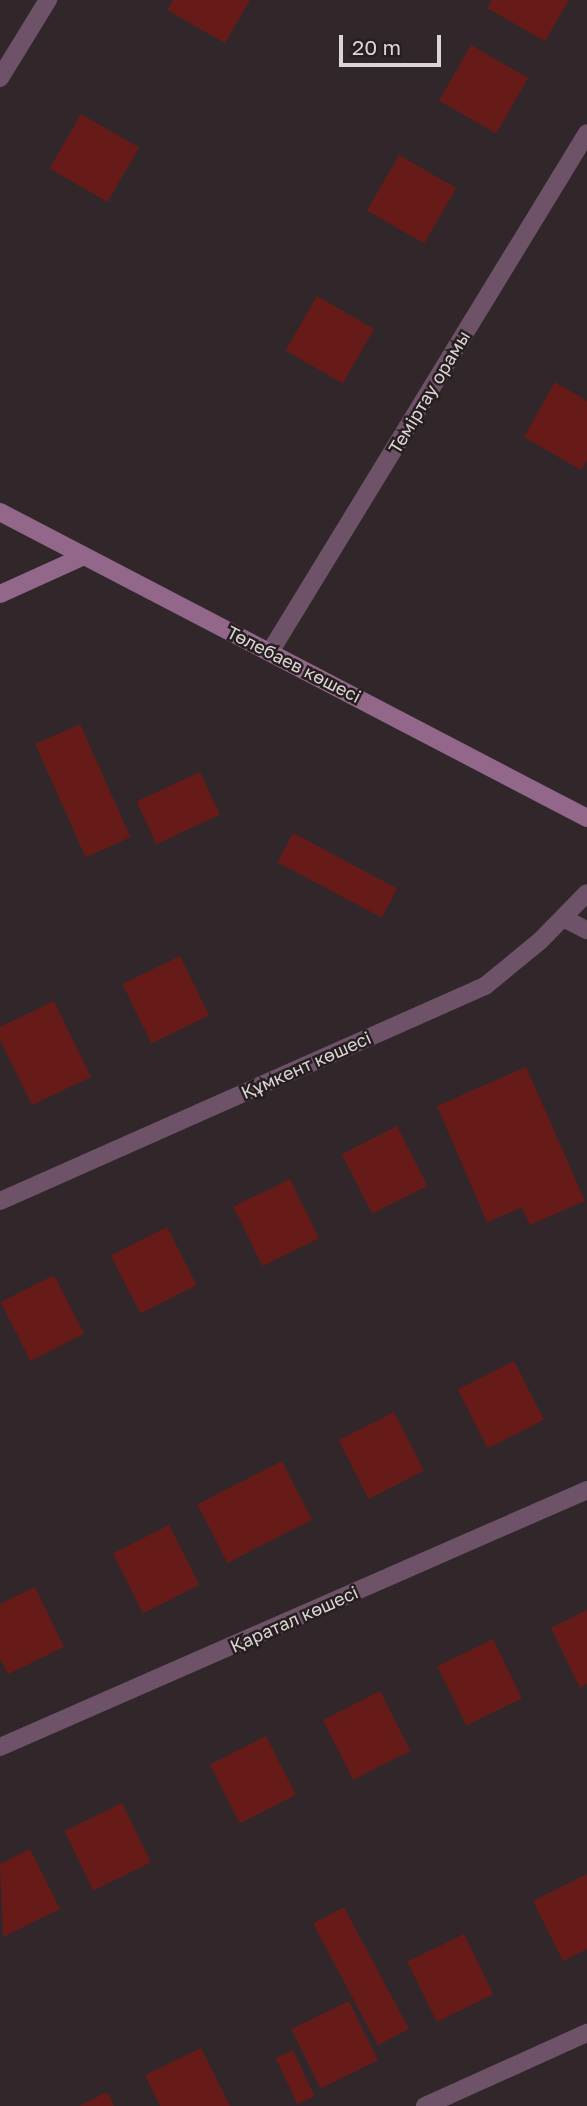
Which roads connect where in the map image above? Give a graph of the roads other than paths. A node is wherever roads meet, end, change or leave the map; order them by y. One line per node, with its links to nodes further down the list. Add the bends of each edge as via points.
1 (48, 0): 2 (street)
2 (0, 78)
3 (587, 133): 7 (street, Теміртау орамы)
4 (0, 512): 5 (street, Төлебаев көшесі)
5 (84, 556): 6 (street); 7 (street, Төлебаев көшесі)
6 (0, 594)
7 (271, 652): 8 (street, Төлебаев көшесі)
8 (587, 818)
9 (587, 892): 10 (street, Құмкент көшесі)
10 (563, 918): 11 (street); 12 (street, Құмкент көшесі, via 485,985)
11 (587, 930)
12 (0, 1201)
13 (587, 1490): 14 (street, Қаратал көшесі)
14 (0, 1748)
15 (587, 2033): 16 (street)
16 (425, 2106)

